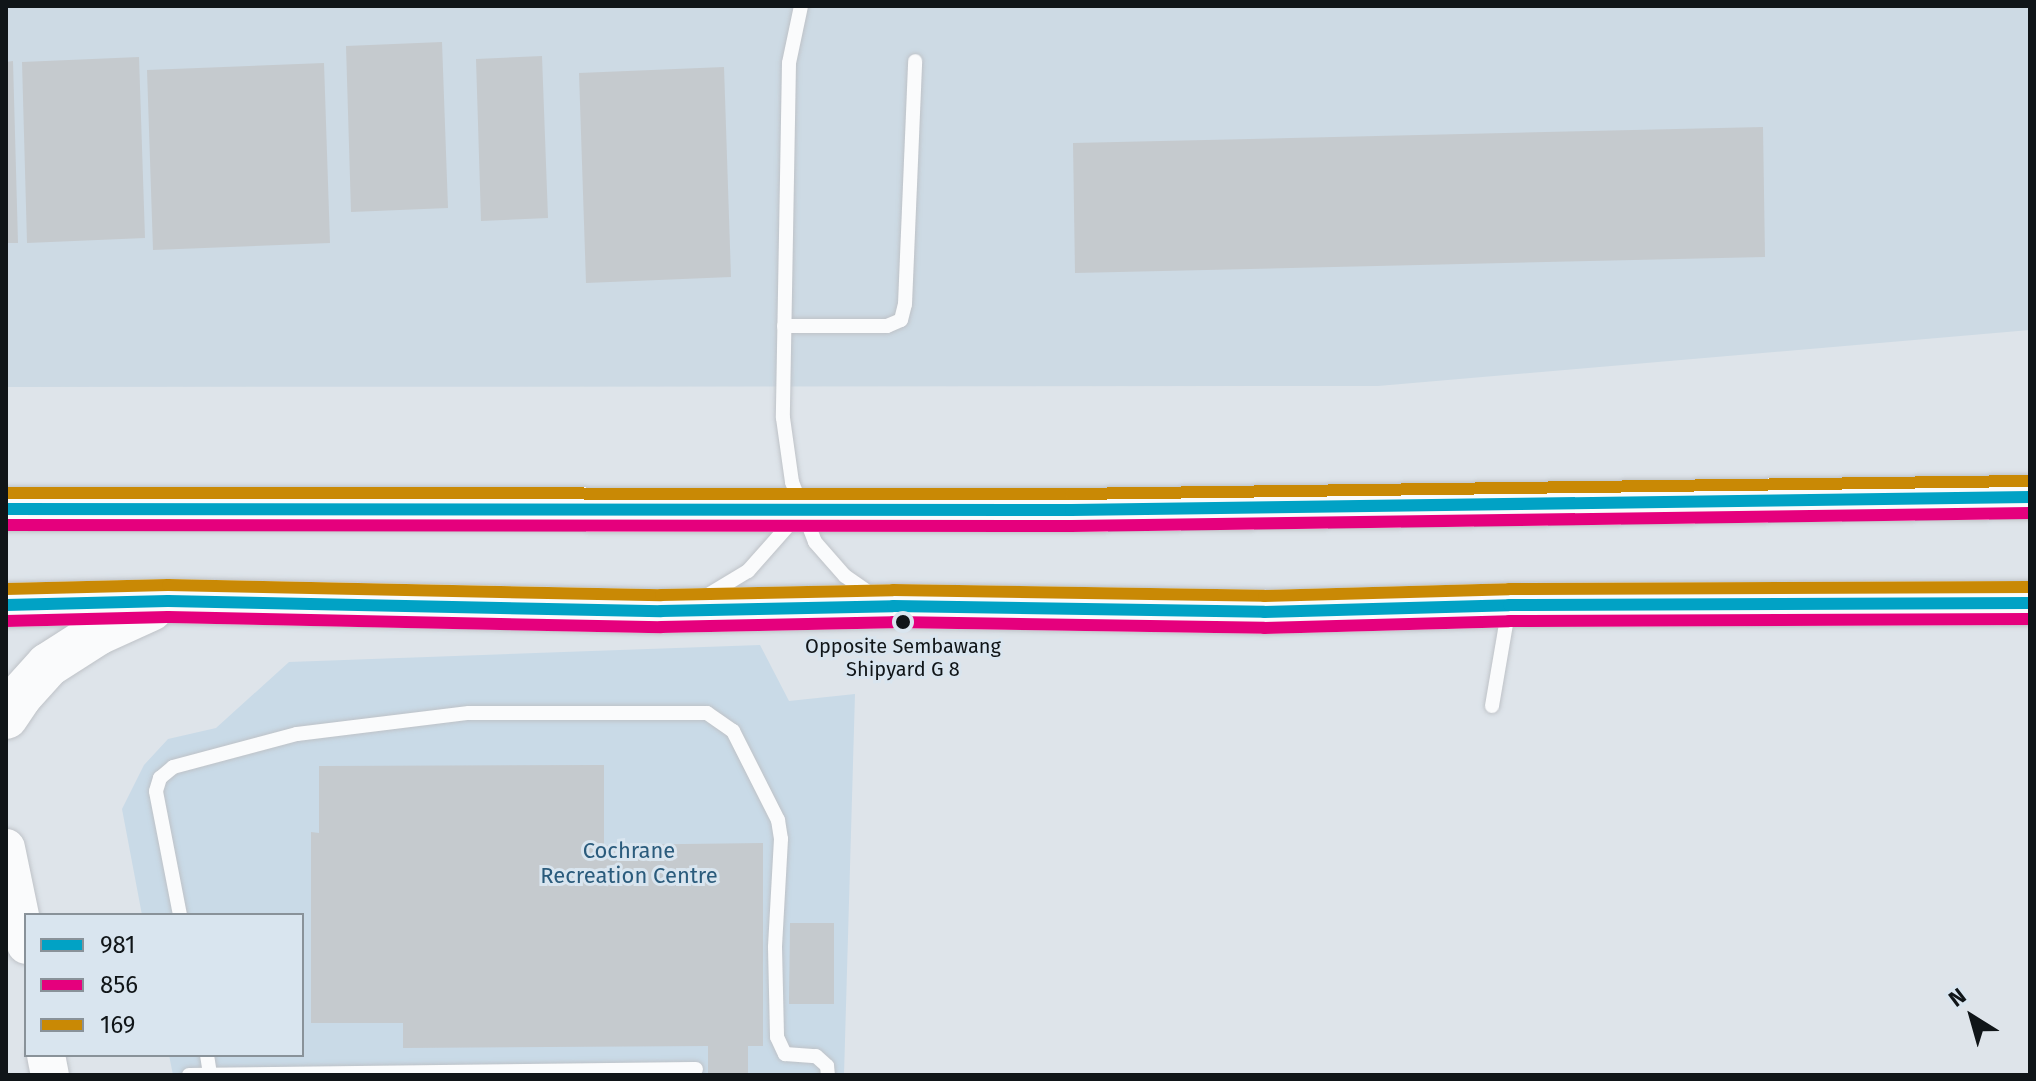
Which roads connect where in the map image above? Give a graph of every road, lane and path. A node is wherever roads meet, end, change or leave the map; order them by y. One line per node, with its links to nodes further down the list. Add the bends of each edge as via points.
1 (801, 6): 3 (lane, via 789,63)
2 (915, 61): 3 (lane, via 901,320 887,326)
3 (784, 326): 6 (lane, via 783,418)
4 (2030, 497): 6 (main road)
5 (6, 509): 6 (main road)
6 (801, 511): 11 (lane, via 815,542 845,576); 12 (lane, via 748,571 716,593)
7 (168, 601): 9 (main road); 12 (main road); 14 (main road, via 98,633 48,665)
8 (2030, 603): 10 (main road)
9 (6, 605)
10 (1509, 605): 11 (main road, via 1264,612); 13 (lane)
11 (893, 606): 12 (main road)
12 (661, 611)
13 (1492, 706)
14 (6, 717)
15 (6, 848): 17 (main road)
16 (180, 913): 21 (lane, via 156,791 160,778 173,767 297,734 469,713 707,713 733,731 778,820 777,1037 785,1054 816,1056)
17 (18, 934)
18 (696, 1069): 19 (lane)
19 (210, 1073): 20 (lane)
20 (189, 1075)
21 (828, 1075)

